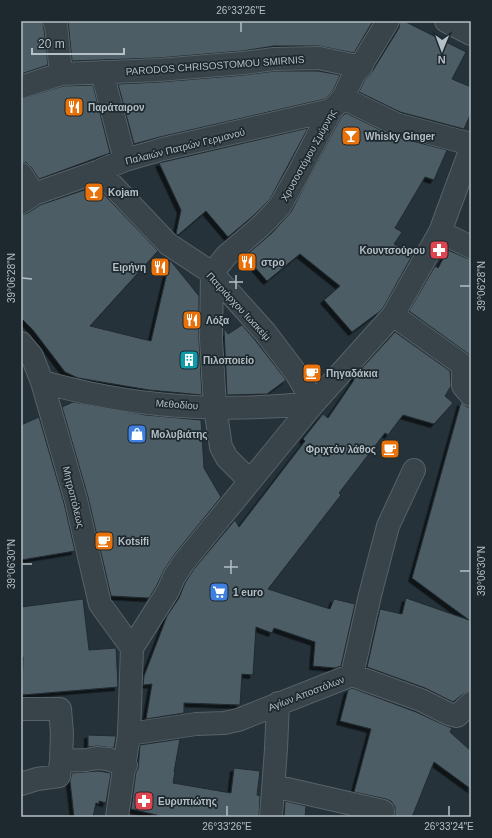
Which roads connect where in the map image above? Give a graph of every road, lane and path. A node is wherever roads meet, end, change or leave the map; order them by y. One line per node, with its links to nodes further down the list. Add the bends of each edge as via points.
1 (54, 21): 7 (street)
2 (388, 21): 5 (street, Χρυσοστόμου Σμύρνης)
3 (446, 21): 4 (street)
4 (471, 34)
5 (361, 67): 6 (street, PARODOS CHRISOSTOMOU SMIRNIS, via 319,58 291,58 158,70); 9 (street, Χρυσοστόμου Σμύρνης, via 354,74)
6 (102, 72): 7 (street, PARODOS CHRISOSTOMOU SMIRNIS); 12 (street)
7 (61, 74): 8 (street, PARODOS CHRISOSTOMOU SMIRNIS)
8 (21, 87)
9 (337, 104): 10 (street, via 396,124); 12 (street, Παλαιών Πατρών Γερμανού); 18 (street, Χρυσοστόμου Σμύρνης, via 280,206 226,255)
10 (471, 144)
11 (471, 148): 16 (street)
12 (125, 160): 13 (street, Παλαιών Πατρών Γερμανού)
13 (99, 171): 15 (street, Παλαιών Πατρών Γερμανού); 18 (street, Πατριάρχου Ιωακείμ, via 168,244)
14 (21, 174): 15 (street)
15 (28, 198)
16 (440, 232): 17 (street); 19 (street)
17 (471, 247)
18 (212, 273): 23 (street, Πατριάρχου Ιωακείμ, via 265,332 296,373); 24 (street)
19 (393, 315): 22 (street, via 463,365 463,386); 23 (street)
20 (21, 343): 21 (street, Μητροπόλεως, via 32,356)
21 (42, 382): 24 (street, Μεθοδίου, via 128,400); 27 (street, Μητροπόλεως, via 76,500 100,604)
22 (471, 395)
23 (314, 403): 24 (street, Μεθοδίου); 26 (street)
24 (215, 407): 26 (street, via 223,452 235,468)
25 (414, 470): 28 (street, via 388,526)
26 (250, 481): 27 (street, via 184,562)
27 (132, 648): 32 (street)
28 (352, 676): 29 (street, Αγίων Αποστόλων, via 421,700 448,714 457,716); 30 (street, Αγίων Αποστόλων)
29 (471, 703)
30 (278, 704): 32 (street, Αγίων Αποστόλων, via 224,723 196,724); 36 (street)
31 (21, 709): 33 (street, via 60,709)
32 (129, 734): 34 (street)
33 (61, 761): 34 (street, via 108,758); 35 (street, via 59,776)
34 (126, 765): 37 (street)
35 (21, 784)
36 (274, 786): 38 (street); 39 (street, via 383,811)
37 (117, 817)
38 (270, 817)
39 (382, 817)

